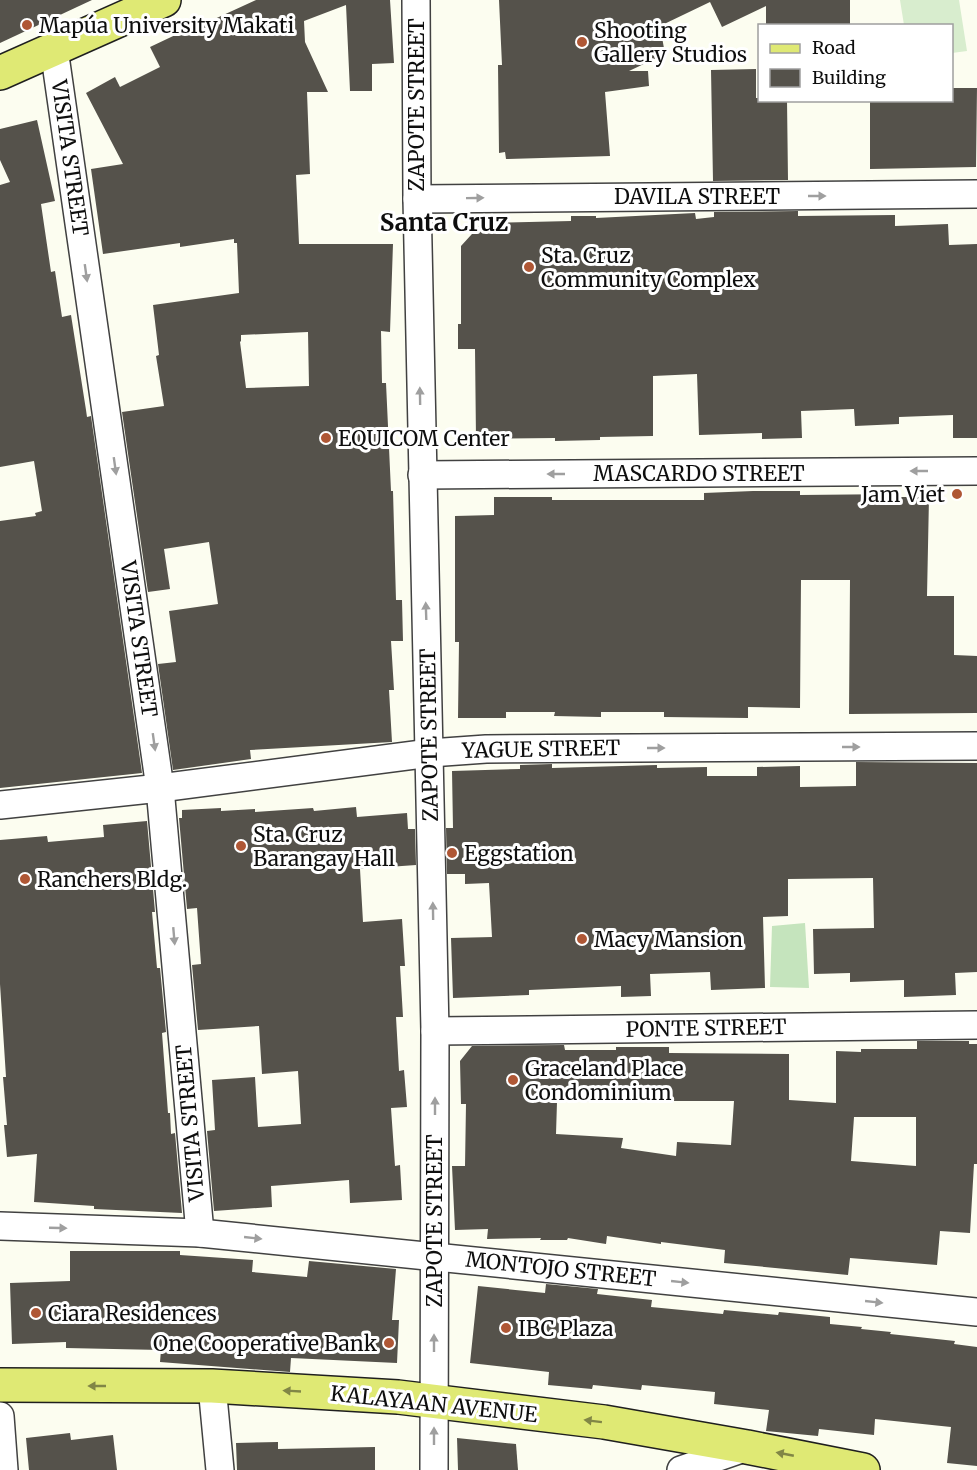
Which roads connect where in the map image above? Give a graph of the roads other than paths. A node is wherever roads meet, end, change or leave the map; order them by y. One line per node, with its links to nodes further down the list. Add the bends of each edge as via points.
1 (164, 0): 3 (main road)
2 (416, 0): 6 (street, ZAPOTE STREET)
3 (54, 49): 4 (main road); 11 (street, VISITA STREET, one-way to 11)
4 (0, 73)
5 (977, 194): 6 (street, DAVILA STREET, one-way to 5)
6 (417, 199): 8 (street, ZAPOTE STREET, one-way to 6)
7 (977, 471): 8 (street, MASCARDO STREET, one-way to 8)
8 (422, 475): 10 (street, ZAPOTE STREET, one-way to 8)
9 (977, 746): 10 (street, YAGUE STREET, one-way to 9, via 486,749)
10 (429, 753): 11 (street, YAGUE STREET); 14 (street, ZAPOTE STREET, one-way to 10)
11 (160, 788): 12 (street, YAGUE STREET); 16 (street, VISITA STREET, one-way to 16)
12 (0, 805)
13 (977, 1025): 14 (street, PONTE STREET)
14 (435, 1030): 17 (street, ZAPOTE STREET, one-way to 14)
15 (0, 1226): 16 (street, MONTOJO STREET, one-way to 16)
16 (200, 1233): 17 (street, MONTOJO STREET, one-way to 17)
17 (434, 1256): 18 (street, MONTOJO STREET, one-way to 18); 21 (street, ZAPOTE STREET, one-way to 17)
18 (977, 1312)
19 (0, 1385): 20 (main road, KALAYAAN AVENUE, one-way to 19)
20 (212, 1386): 21 (main road, KALAYAAN AVENUE, one-way to 20); 25 (street)
21 (434, 1402): 23 (main road, KALAYAAN AVENUE, one-way to 21, via 604,1422); 26 (street, ZAPOTE STREET, one-way to 21)
22 (0, 1416): 24 (street)
23 (747, 1447): 27 (street); 28 (main road, KALAYAAN AVENUE, one-way to 23)
24 (4, 1470)
25 (220, 1470)
26 (434, 1470)
27 (681, 1470)
28 (859, 1470)

